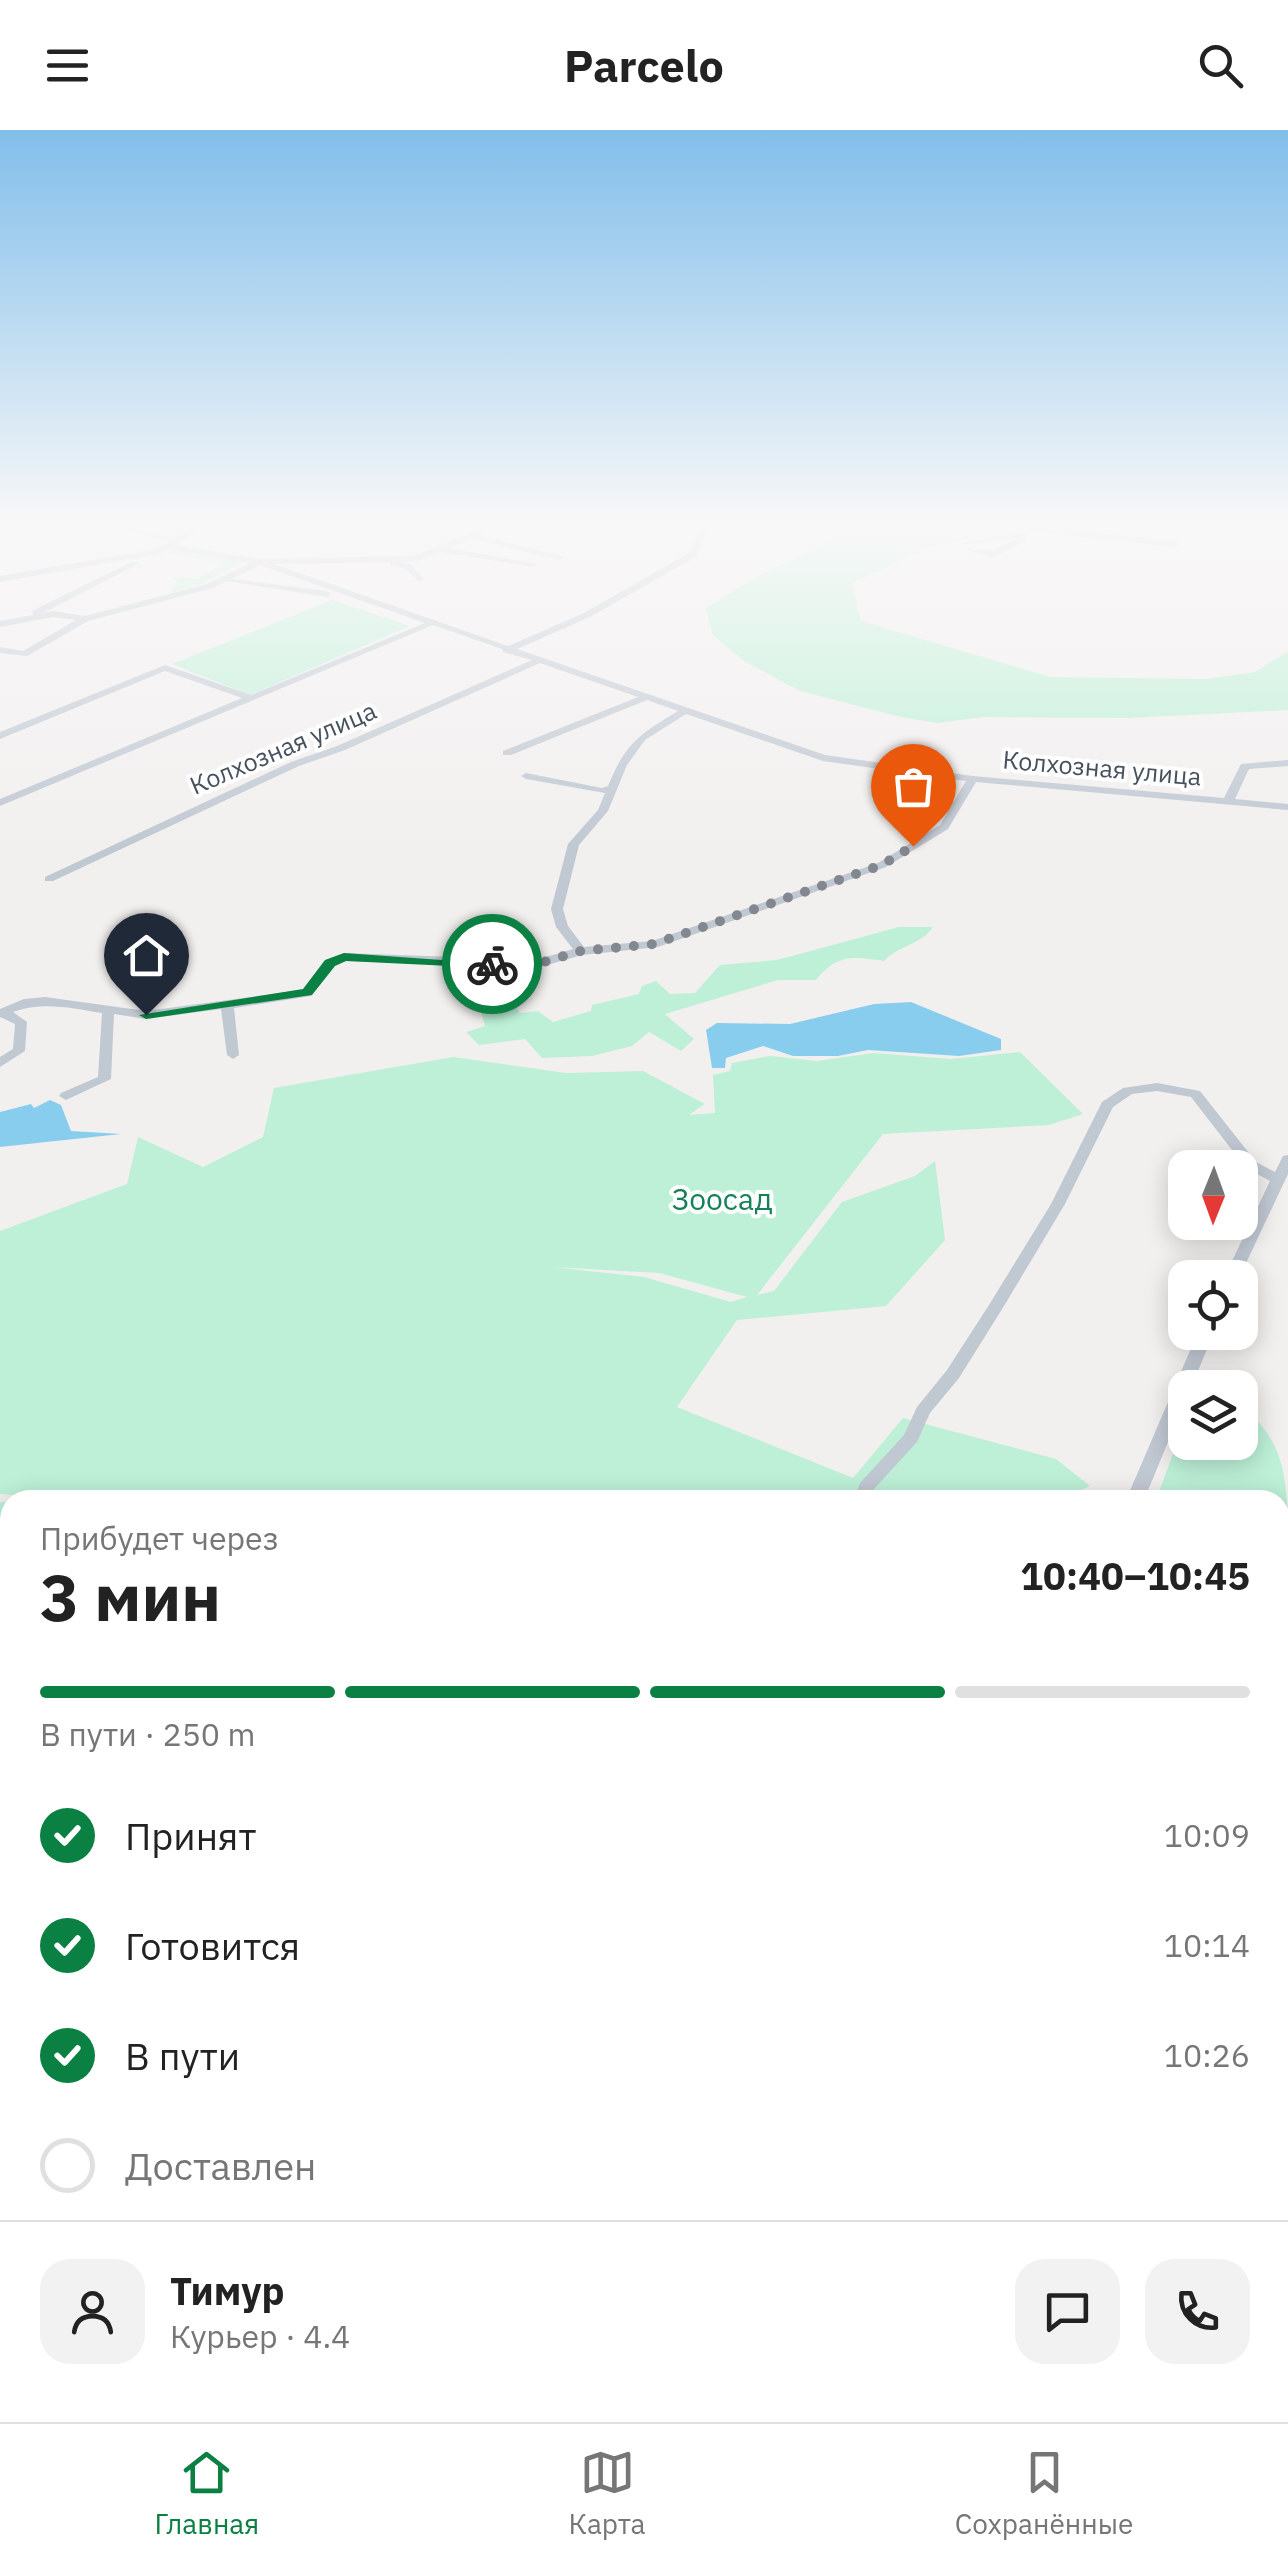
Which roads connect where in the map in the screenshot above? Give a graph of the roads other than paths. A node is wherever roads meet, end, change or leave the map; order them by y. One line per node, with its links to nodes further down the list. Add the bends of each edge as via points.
1 (62, 634): 5 (street, via 24,654)
2 (405, 634): 8 (street)
3 (458, 634): 6 (street, Колхозная улица)
4 (544, 634): 6 (street)
5 (0, 650)
6 (506, 650): 7 (street, Колхозная улица)
7 (536, 662): 9 (street, Колхозная улица); 20 (street, Колхозная улица)
8 (250, 698): 11 (street, via 165,668); 18 (street)
9 (644, 698): 10 (street, Колхозная улица); 12 (street)
10 (684, 711): 15 (street, Колхозная улица, via 824,758); 16 (street, via 641,738)
11 (0, 736)
12 (508, 753)
13 (1288, 764): 17 (street, Колхозная улица, via 1245,766)
14 (526, 776): 16 (street, via 602,792)
15 (973, 779): 17 (street, Колхозная улица); 21 (street, Колхозная улица, via 944,827 882,865 654,944)
16 (614, 788): 21 (street, via 574,844 557,909)
17 (1228, 802): 19 (street, Колхозная улица)
18 (0, 803)
19 (1288, 807)
20 (49, 879)
21 (581, 951): 22 (street, Колхозная улица, via 537,964 344,957 330,963 307,992)
22 (227, 1005): 23 (street, Колхозная улица, via 146,1015); 25 (street)
23 (108, 1011): 24 (street, Колхозная улица, via 45,1001); 27 (street, via 104,1078)
24 (3, 1013): 26 (street, via 21,1022 22,1032 19,1050)
25 (234, 1055)
26 (0, 1063)
27 (66, 1096)
28 (1288, 1159): 29 (street)
29 (1278, 1180): 30 (street); 32 (street, via 1251,1165 1195,1094 1128,1090 1107,1105 996,1306 922,1411 912,1438)
30 (1240, 1260)
31 (1198, 1350): 33 (street)
32 (865, 1490)
33 (1139, 1490)

